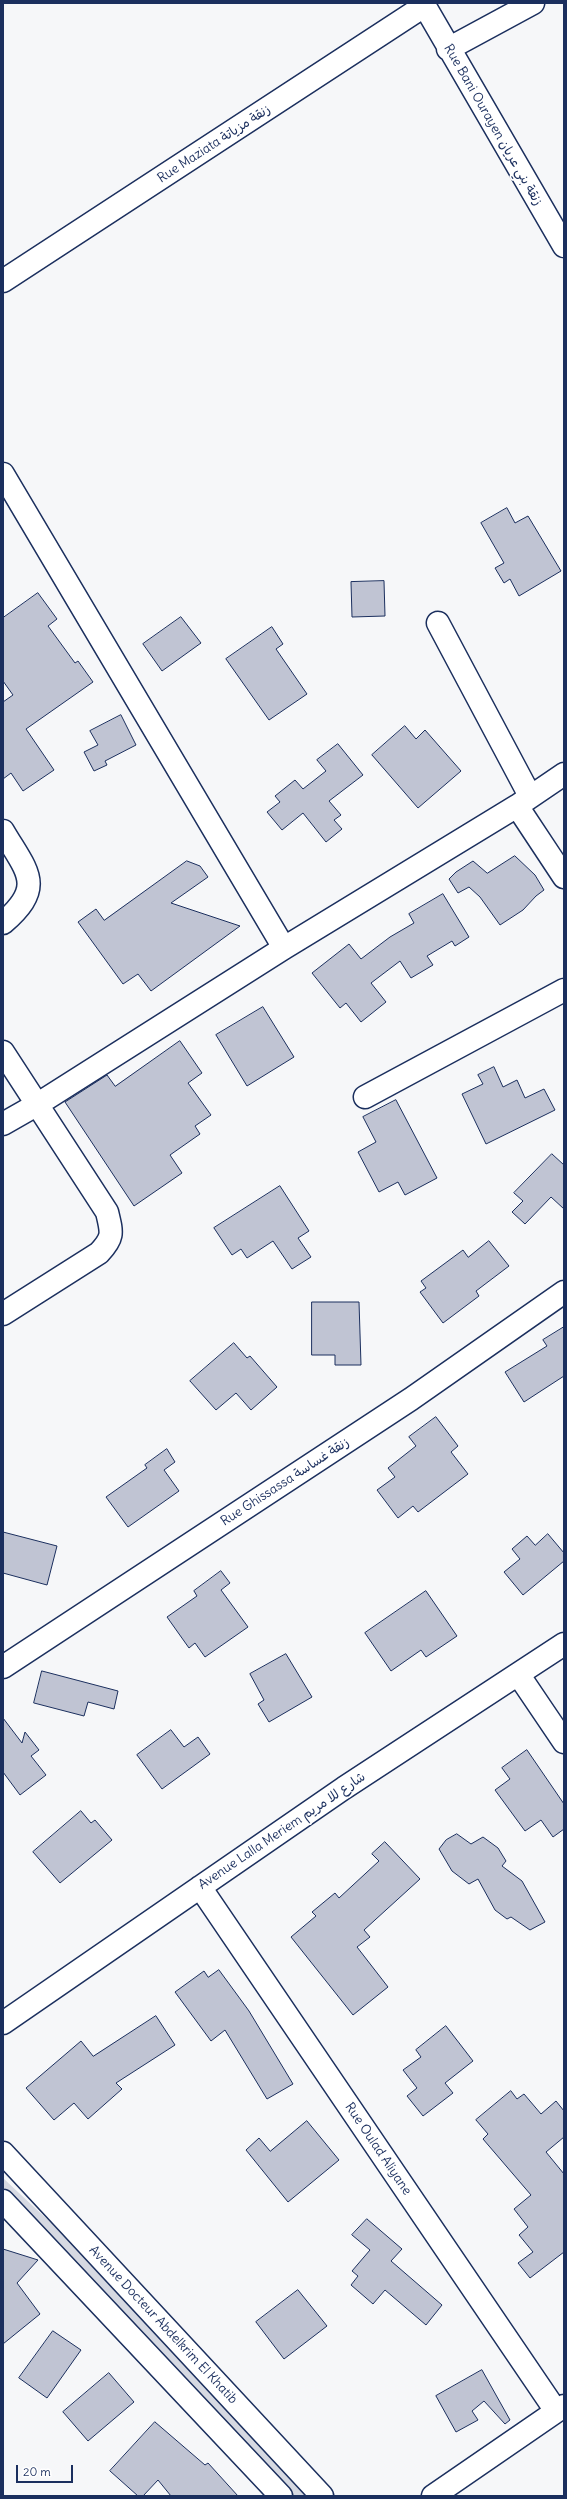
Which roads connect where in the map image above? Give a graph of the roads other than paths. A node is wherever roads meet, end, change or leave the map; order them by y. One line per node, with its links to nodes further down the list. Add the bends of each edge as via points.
1 (533, 3): 3 (street)
2 (424, 5): 3 (street, Rue Bani Ourayen زنقة بني عريان); 5 (street, Rue Maziata زنقة مزياتة)
3 (448, 49): 4 (street, Rue Bani Ourayen زنقة بني عريان)
4 (564, 246)
5 (3, 281)
6 (3, 474): 13 (street)
7 (438, 623): 9 (street)
8 (564, 774): 9 (street)
9 (524, 801): 11 (street); 13 (street)
10 (3, 831): 12 (street, via 29,876 26,900)
11 (564, 877)
12 (3, 924)
13 (284, 948): 17 (street)
14 (564, 990): 16 (street)
15 (3, 1052): 17 (street)
16 (365, 1097)
17 (38, 1104): 18 (street); 20 (street, via 107,1212 112,1233 99,1253)
18 (3, 1124)
19 (564, 1292): 22 (street, Rue Ghissassa زنقة غساسة, via 411,1399)
20 (3, 1314)
21 (564, 1644): 23 (street, Avenue Lalla Meriem شارع للا مريم)
22 (3, 1667)
23 (518, 1674): 24 (street); 25 (street, Avenue Lalla Meriem شارع للا مريم, via 344,1788)
24 (564, 1742)
25 (200, 1887): 26 (street, Avenue Lalla Meriem شارع للا مريم); 29 (street, Rue Oulad Aliyane)
26 (3, 2023)
27 (3, 2153): 31 (street, Avenue Docteur Abdelkrim El Khatib)
28 (3, 2201): 30 (street)
29 (560, 2409): 32 (street)
30 (281, 2496)
31 (322, 2496)
32 (434, 2496)

